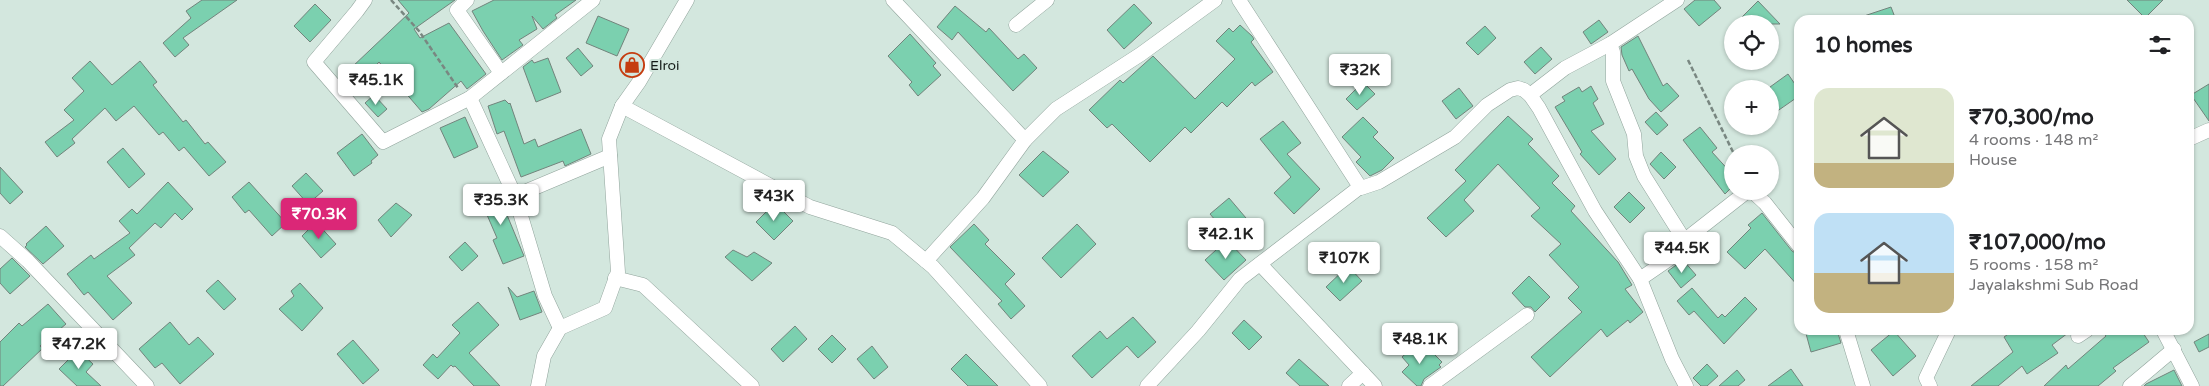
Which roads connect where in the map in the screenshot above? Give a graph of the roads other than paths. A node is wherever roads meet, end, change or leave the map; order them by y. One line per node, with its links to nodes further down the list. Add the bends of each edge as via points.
1 (365, 0): 14 (street, via 314,62 383,142)
2 (467, 0): 12 (street, via 457,10)
3 (593, 0): 12 (street)
4 (687, 0): 15 (street)
5 (893, 0): 18 (street)
6 (1047, 0): 10 (street)
7 (1215, 0): 18 (street, via 1141,54 1056,109)
8 (1239, 0): 20 (street)
9 (1677, 0): 11 (street)
10 (1016, 25)
11 (1610, 44): 13 (street, via 1565,68); 23 (street, via 1613,81 1634,134 1636,156 1644,176)
12 (501, 73): 14 (street)
13 (1530, 95): 20 (street, via 1518,88 1510,90 1487,105 1455,137 1379,182); 28 (street, via 1595,211)
14 (468, 99): 21 (street)
15 (622, 106): 19 (street, via 609,139); 25 (street, via 810,207 892,233)
16 (2209, 130): 17 (street)
17 (2194, 137)
18 (1025, 140): 25 (street, via 983,198)
19 (610, 156): 21 (street); 27 (street, via 618,272)
20 (1360, 187): 26 (street)
21 (516, 196): 30 (street, via 545,296)
22 (0, 236): 36 (street)
23 (1685, 240): 24 (street, via 1745,192 1753,192 1765,203); 28 (street, via 1688,246)
24 (1794, 240)
25 (926, 262): 39 (street)
26 (1260, 264): 35 (street); 40 (street, via 1240,279)
27 (615, 278): 30 (street, via 605,308); 38 (street, via 644,285)
28 (1640, 279): 44 (street)
29 (1527, 315): 43 (street)
30 (560, 328): 37 (street, via 544,356)
31 (1848, 335): 45 (street)
32 (1946, 335): 46 (street, via 1926,378)
33 (2166, 335): 34 (street)
34 (2174, 350): 47 (street); 48 (street)
35 (1363, 373): 41 (street); 42 (street)
36 (147, 386)
37 (538, 386)
38 (752, 386)
39 (1040, 386)
40 (1147, 386)
41 (1349, 386)
42 (1375, 386)
43 (1430, 386)
44 (1686, 386)
45 (1863, 386)
46 (1930, 386)
47 (2130, 386)
48 (2192, 386)

